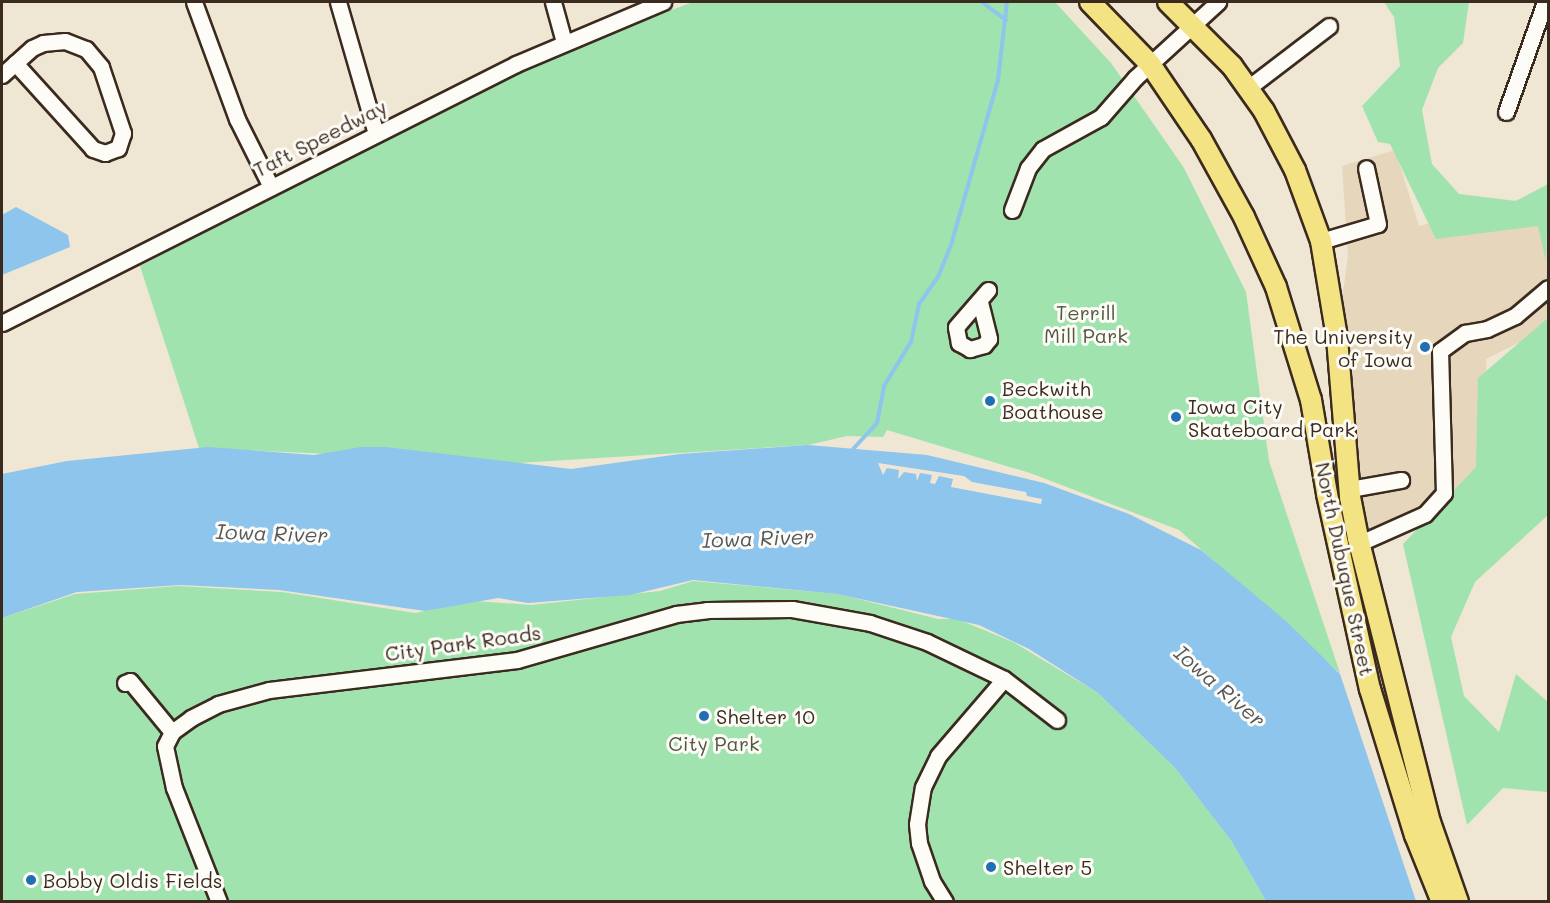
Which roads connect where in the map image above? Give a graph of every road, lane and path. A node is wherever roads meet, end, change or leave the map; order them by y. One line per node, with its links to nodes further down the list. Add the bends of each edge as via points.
1 (194, 2): 19 (street, via 237,118)
2 (339, 2): 17 (street)
3 (553, 2): 11 (street)
4 (663, 2): 11 (street, Taft Speedway)
5 (1090, 2): 13 (main road, North Dubuque Street)
6 (1168, 2): 9 (main road, North Dubuque Street)
7 (1218, 2): 9 (street)
8 (1545, 2): 16 (street)
9 (1191, 24): 13 (street); 15 (main road, North Dubuque Street)
10 (1329, 26): 15 (street)
11 (564, 42): 17 (street, Taft Speedway)
12 (15, 63): 12 (street, via 93,149 105,153 118,148 123,133 101,67 86,50 55,40 32,48); 14 (street)
13 (1150, 64): 20 (street, via 1101,117 1043,149 1028,168); 33 (main road, North Dubuque Street, via 1223,176 1276,287 1311,400 1327,494 1373,699 1415,835)
14 (2, 75)
15 (1248, 88): 21 (main road, North Dubuque Street, via 1295,170)
16 (1506, 112)
17 (376, 134): 19 (street, Taft Speedway)
18 (1366, 168): 21 (street, via 1378,224)
19 (271, 187): 23 (street, Taft Speedway)
20 (1012, 210)
21 (1322, 241): 25 (main road, North Dubuque Street, via 1337,339)
22 (1548, 288): 26 (street, via 1515,316 1487,329 1465,333 1440,351 1444,493 1425,514)
23 (2, 323)
24 (1401, 480): 25 (street)
25 (1350, 489): 26 (main road, North Dubuque Street)
26 (1360, 543): 34 (main road, North Dubuque Street, via 1430,822)
27 (1004, 680): 29 (street, City Park Roads); 30 (street, City Park Roads, via 908,635 831,614 792,609 707,610 632,625 517,660 313,683 237,697 191,718); 32 (street, via 938,756 923,787 917,824 919,843 928,872)
28 (125, 683): 30 (street, via 129,681)
29 (1057, 720)
30 (172, 732): 31 (street, via 165,746 168,766)
31 (219, 902)
32 (945, 902)
33 (1442, 902)
34 (1458, 902)

